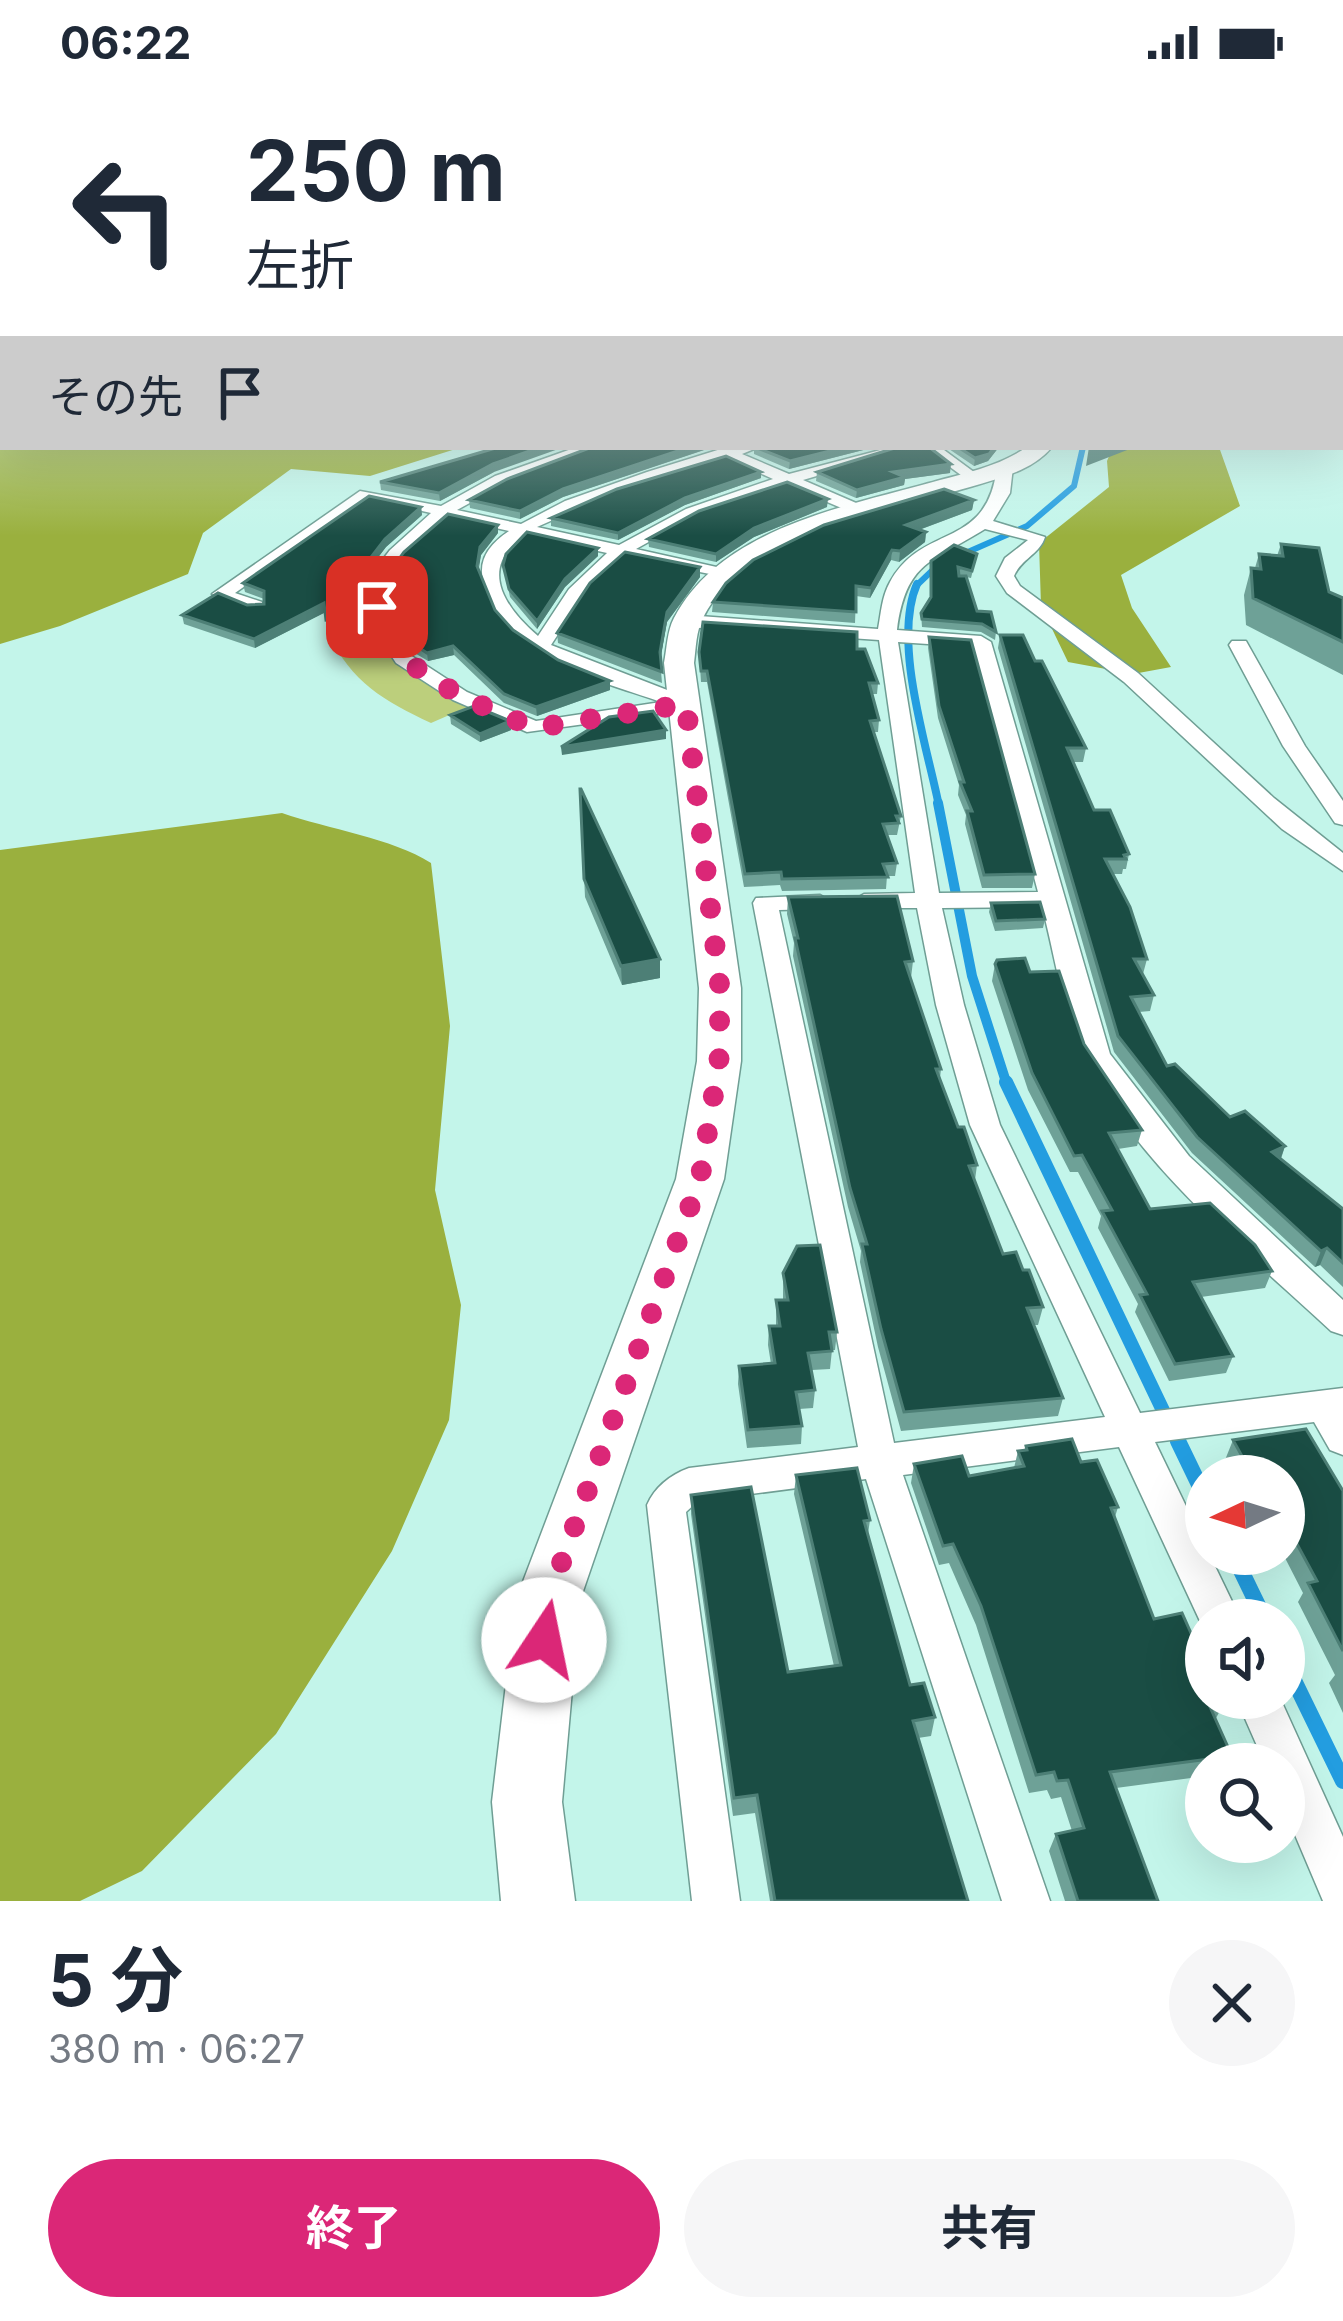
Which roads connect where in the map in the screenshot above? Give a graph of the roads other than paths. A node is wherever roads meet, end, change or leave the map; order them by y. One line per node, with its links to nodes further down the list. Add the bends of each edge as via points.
1 (585, 450): 7 (street, via 478,489)
2 (719, 450): 6 (street); 10 (street, via 609,488)
3 (898, 450): 6 (street)
4 (948, 450): 5 (street)
5 (1012, 461): 8 (main road); 9 (street)
6 (793, 481): 8 (street); 11 (street, via 668,523)
7 (444, 512): 10 (street); 13 (street, via 366,494 221,594); 18 (street, via 411,534 376,580 384,631 403,659 460,696 534,728)
8 (863, 512): 12 (main road, via 780,541)
9 (1003, 529): 15 (street, via 919,560 894,592); 20 (street, via 1036,537 1005,576 1012,589 1142,688 1240,784)
10 (525, 530): 11 (street); 17 (street, via 488,567 506,615)
11 (620, 552): 12 (street); 17 (street, via 579,589)
12 (724, 574): 14 (main road)
13 (256, 606)
14 (686, 621): 15 (street); 18 (main road)
15 (890, 634): 21 (street, via 981,642); 22 (street)
16 (1239, 645): 19 (street)
17 (540, 647): 18 (street)
18 (686, 704): 31 (main road, via 720,988 719,1061 700,1179 548,1600 527,1802)
19 (1343, 818)
20 (1343, 864)
21 (1052, 898): 22 (street); 23 (street, via 1096,1055 1130,1112)
22 (933, 899): 25 (street, via 961,1058 985,1125); 27 (street, via 765,903)
23 (1343, 1321)
24 (1334, 1404): 25 (street); 26 (street)
25 (1134, 1431): 27 (street); 28 (street)
26 (1343, 1439)
27 (879, 1461): 32 (street, via 689,1484 666,1505); 33 (street)
28 (1210, 1599)
29 (1267, 1719): 30 (street)
30 (1343, 1891)
31 (538, 1901)
32 (716, 1901)
33 (1026, 1901)

